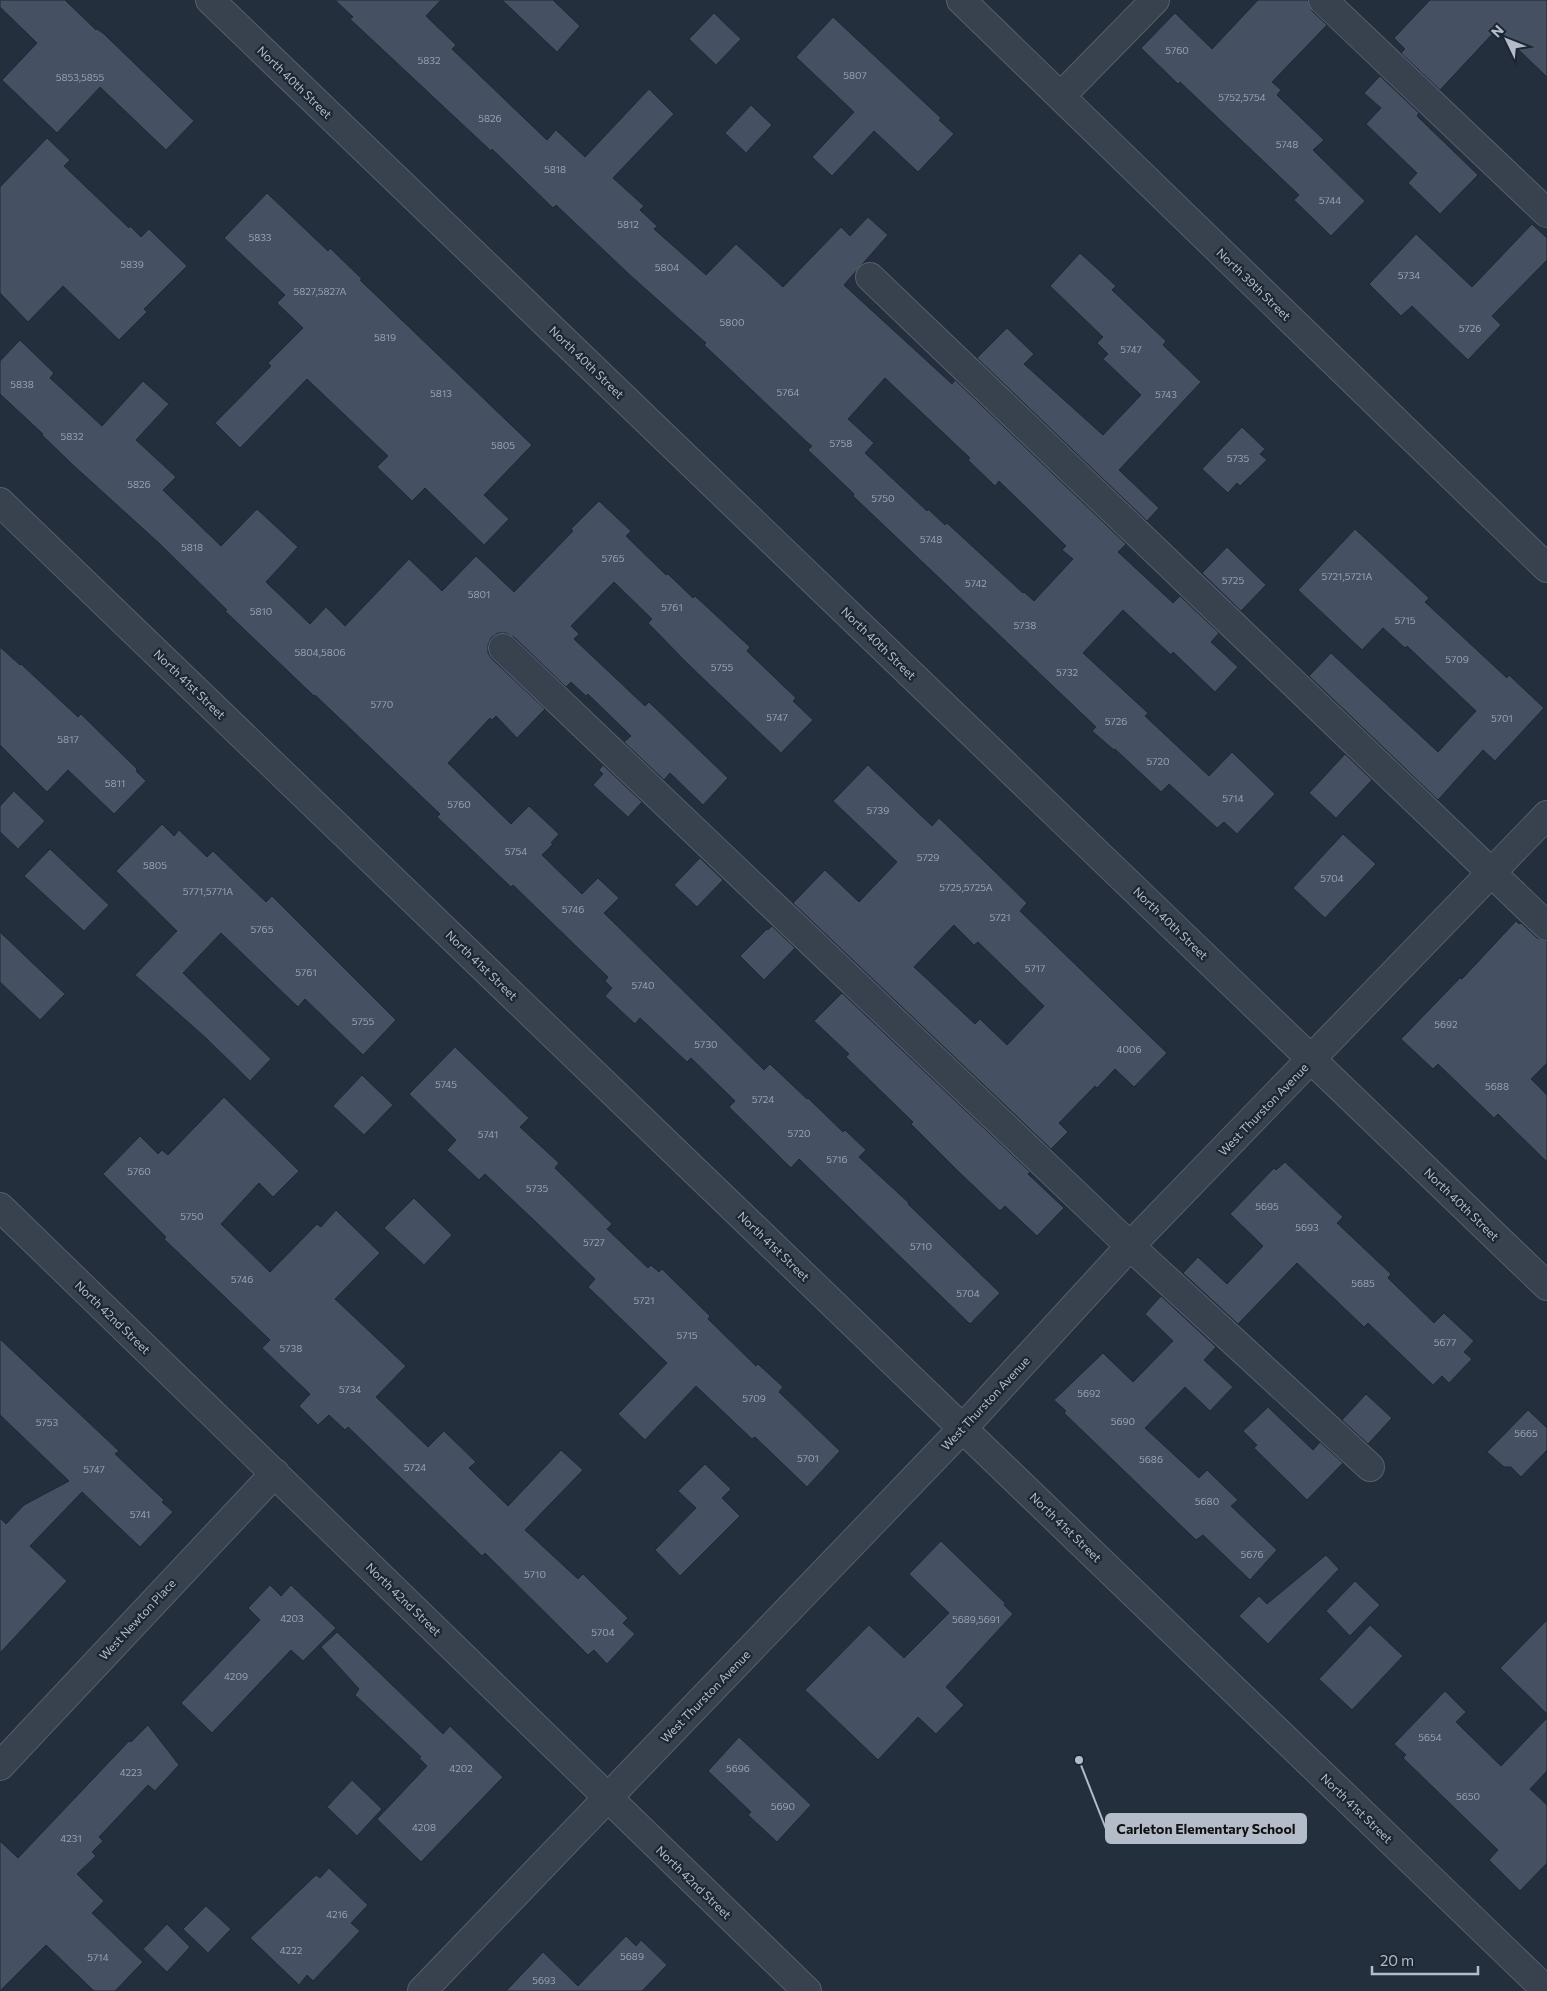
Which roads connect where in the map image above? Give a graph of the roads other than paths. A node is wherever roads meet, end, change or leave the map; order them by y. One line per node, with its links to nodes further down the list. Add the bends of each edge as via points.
1 (210, 0): 14 (street, North 40th Street)
2 (961, 0): 5 (street, North 39th Street)
3 (1155, 0): 5 (street)
4 (1323, 0): 6 (street)
5 (1061, 96): 9 (street, North 39th Street)
6 (1547, 213)
7 (870, 277): 12 (street)
8 (0, 502): 18 (street, North 41st Street)
9 (1547, 568)
10 (503, 648): 16 (street)
11 (1547, 815): 12 (street, West Thurston Avenue)
12 (1492, 872): 13 (street); 14 (street, West Thurston Avenue)
13 (1547, 926)
14 (1312, 1059): 16 (street, West Thurston Avenue); 17 (street, North 40th Street)
15 (0, 1208): 20 (street, North 42nd Street)
16 (1130, 1246): 18 (street, West Thurston Avenue); 19 (street)
17 (1547, 1286)
18 (963, 1428): 22 (street, West Thurston Avenue); 25 (street, North 41st Street)
19 (1370, 1467)
20 (275, 1473): 21 (street, West Newton Place); 22 (street, North 42nd Street)
21 (0, 1766)
22 (606, 1798): 23 (street, West Thurston Avenue); 24 (street, North 42nd Street)
23 (422, 1991)
24 (808, 1991)
25 (1547, 1991)

